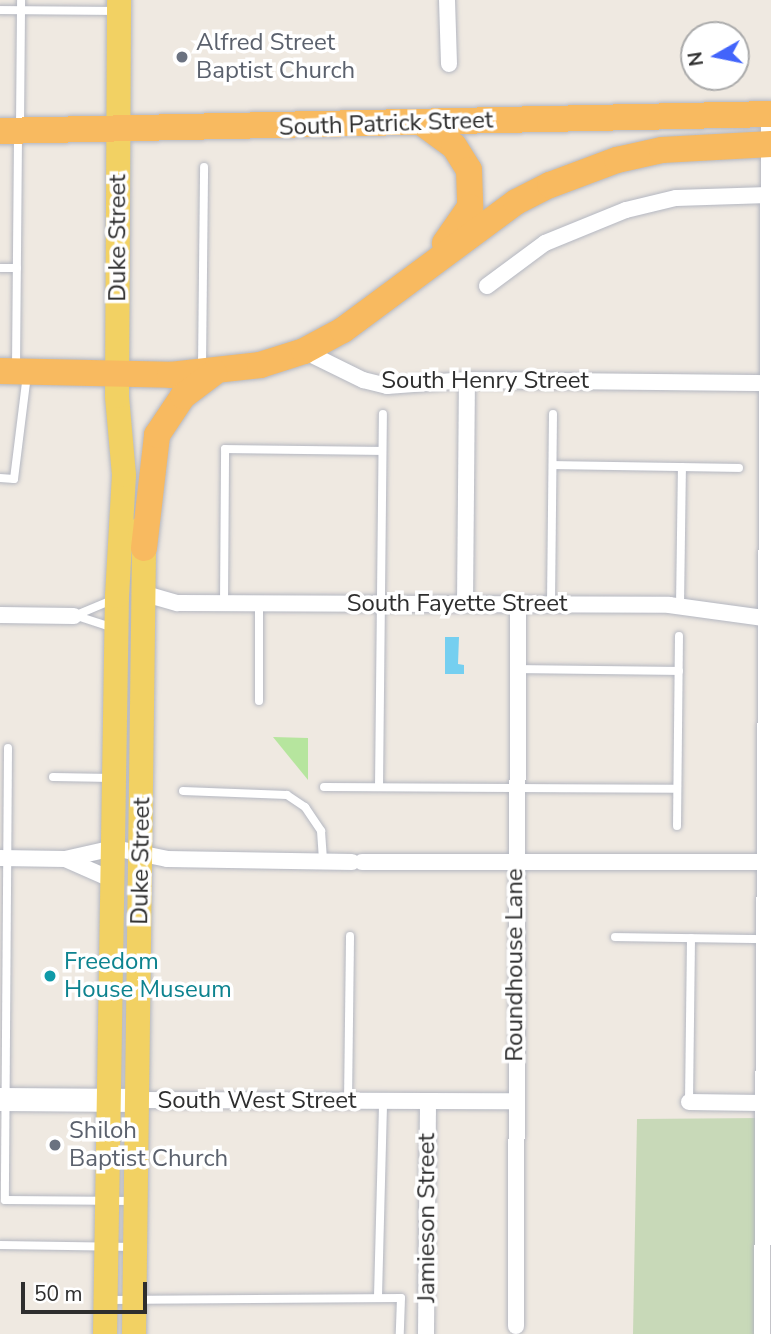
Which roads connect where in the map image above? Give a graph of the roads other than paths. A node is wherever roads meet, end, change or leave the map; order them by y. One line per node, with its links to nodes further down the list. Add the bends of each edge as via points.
1 (21, 0): 5 (lane)
2 (447, 0): 6 (street)
3 (119, 6): 5 (lane); 10 (main road, Duke Street)
4 (0, 10): 5 (lane)
5 (21, 11): 9 (lane)
6 (449, 64)
7 (770, 114): 8 (highway, South Patrick Street); 11 (street)
8 (422, 123): 10 (highway, South Patrick Street); 16 (highway, via 454,146 469,170 473,189 461,223)
9 (13, 132): 10 (highway, South Patrick Street); 15 (lane)
10 (119, 132): 20 (main road, Duke Street)
11 (770, 144): 13 (street); 16 (highway, via 663,149 583,171 516,202)
12 (204, 167): 21 (lane)
13 (769, 203): 17 (street, via 676,198 626,210 545,243); 23 (street)
14 (0, 268): 15 (lane)
15 (17, 268): 19 (lane)
16 (424, 273): 18 (highway, via 343,330)
17 (487, 286)
18 (304, 351): 21 (highway); 22 (street, South Henry Street, via 363,380 387,386)
19 (14, 371): 20 (highway); 31 (lane, via 14,479)
20 (117, 373): 21 (highway); 30 (main road, Duke Street)
21 (208, 373): 32 (highway, via 183,396 157,435)
22 (467, 380): 23 (street, South Henry Street); 38 (street)
23 (770, 383): 44 (street)
24 (383, 414): 26 (lane)
25 (553, 414): 27 (lane)
26 (382, 451): 35 (lane, via 225,449); 37 (lane)
27 (553, 466): 28 (lane); 40 (lane)
28 (682, 467): 29 (lane); 41 (lane)
29 (739, 468)
30 (124, 475): 32 (main road, Duke Street); 34 (main road, Duke Street)
31 (0, 478)
32 (144, 548): 33 (main road, Duke Street)
33 (142, 593): 35 (street, South Fayette Street, via 178,603); 61 (main road, Duke Street)
34 (117, 596): 43 (lane, via 106,605); 45 (main road, Duke Street)
35 (223, 604): 36 (street, South Fayette Street)
36 (259, 604): 37 (street, South Fayette Street); 49 (lane)
37 (381, 604): 38 (street, South Fayette Street); 55 (lane)
38 (465, 604): 39 (street, South Fayette Street)
39 (517, 604): 40 (street, South Fayette Street); 47 (street, Roundhouse Lane)
40 (551, 604): 41 (street, South Fayette Street)
41 (680, 606): 44 (street, South Fayette Street)
42 (0, 615): 43 (street)
43 (74, 615): 45 (lane)
44 (769, 619): 50 (street)
45 (116, 629): 53 (main road, Duke Street)
46 (679, 636): 48 (lane)
47 (517, 669): 48 (lane); 56 (street, Roundhouse Lane)
48 (679, 671): 57 (lane)
49 (260, 702)
50 (769, 743): 66 (street)
51 (8, 748): 62 (lane)
52 (53, 777): 53 (lane)
53 (115, 778): 60 (main road, Duke Street)
54 (324, 787): 55 (lane)
55 (379, 787): 56 (lane)
56 (516, 788): 57 (lane); 65 (street, Roundhouse Lane)
57 (677, 789): 59 (lane)
58 (183, 791): 64 (lane, via 286,795 305,807 321,831)
59 (677, 826)
60 (114, 848): 61 (street); 63 (street); 67 (main road, Duke Street)
61 (141, 854): 64 (street, via 167,859); 74 (main road, Duke Street)
62 (4, 858): 63 (street); 72 (lane)
63 (65, 859): 67 (street)
64 (323, 861): 65 (street)
65 (516, 862): 66 (street); 75 (street, Roundhouse Lane)
66 (769, 862): 71 (street)
67 (113, 880): 73 (main road, Duke Street)
68 (350, 936): 76 (lane)
69 (615, 937): 70 (lane)
70 (691, 938): 71 (lane); 78 (lane)
71 (766, 939): 80 (street)
72 (3, 1099): 73 (main road, South West Street); 81 (lane, via 5,1200)
73 (108, 1100): 74 (main road, South West Street); 81 (main road, Duke Street)
74 (138, 1100): 76 (street, South West Street); 82 (main road, Duke Street)
75 (515, 1101): 79 (street, South West Street); 89 (street, Roundhouse Lane)
76 (348, 1102): 77 (street, South West Street)
77 (383, 1102): 79 (street, South West Street); 86 (lane)
78 (689, 1102): 80 (street)
79 (428, 1103): 93 (street, Jamieson Street)
80 (762, 1103): 94 (street)
81 (107, 1200): 82 (lane); 84 (main road, Duke Street)
82 (136, 1200): 85 (main road, Duke Street)
83 (0, 1245): 84 (lane)
84 (106, 1247): 85 (lane); 88 (main road, Duke Street)
85 (135, 1247): 87 (main road, Duke Street)
86 (378, 1296): 87 (lane); 92 (lane, via 401,1298)
87 (134, 1299): 88 (lane); 91 (main road, Duke Street)
88 (105, 1300): 90 (main road, Duke Street)
89 (516, 1326)
90 (104, 1334)
91 (134, 1334)
92 (401, 1334)
93 (426, 1334)
94 (762, 1334)

